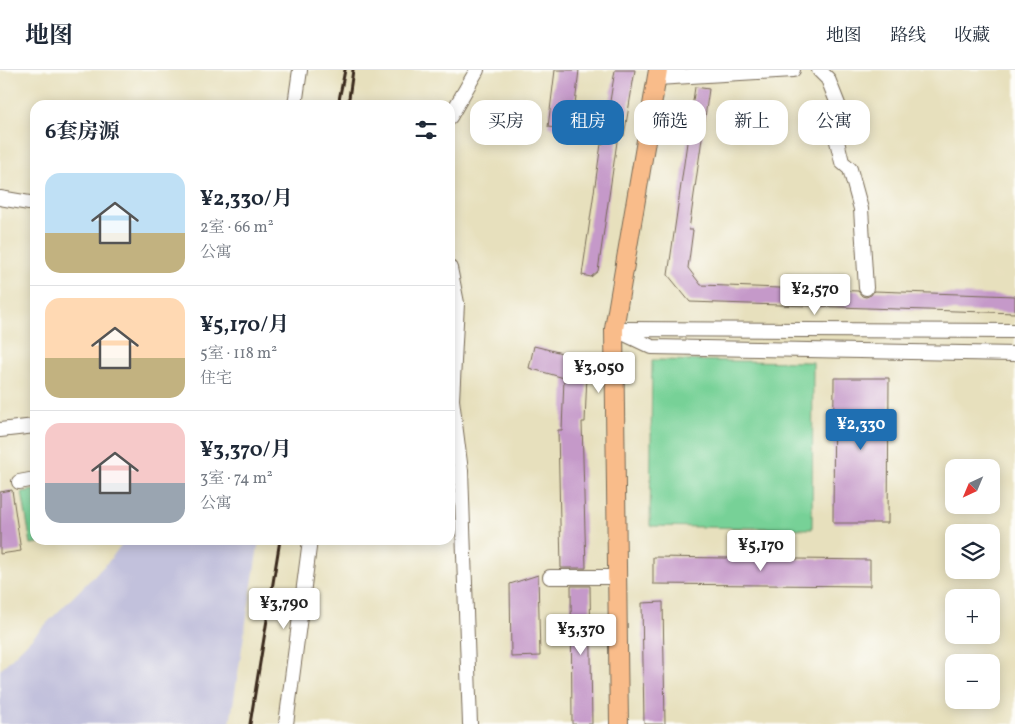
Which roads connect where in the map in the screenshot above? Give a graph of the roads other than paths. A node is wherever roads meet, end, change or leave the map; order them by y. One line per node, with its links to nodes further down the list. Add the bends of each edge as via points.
1 (300, 70): 6 (street)
2 (477, 70): 7 (street)
3 (793, 70): 5 (street)
4 (819, 70): 10 (street, via 828,79 843,116 836,137 842,162 850,169 861,209)
5 (657, 74): 12 (main road)
6 (296, 100)
7 (455, 108)
8 (0, 198): 9 (street)
9 (30, 203)
10 (866, 288)
11 (455, 293): 14 (street)
12 (614, 329): 13 (street); 15 (street, via 652,347); 22 (main road)
13 (1015, 331)
14 (455, 342)
15 (1015, 354)
16 (455, 424): 25 (street, via 461,472)
17 (30, 427): 18 (street)
18 (0, 430)
19 (30, 480): 20 (street)
20 (19, 482)
21 (309, 545): 24 (street)
22 (617, 577): 23 (street); 26 (main road)
23 (550, 578)
24 (286, 724)
25 (470, 724)
26 (618, 724)

